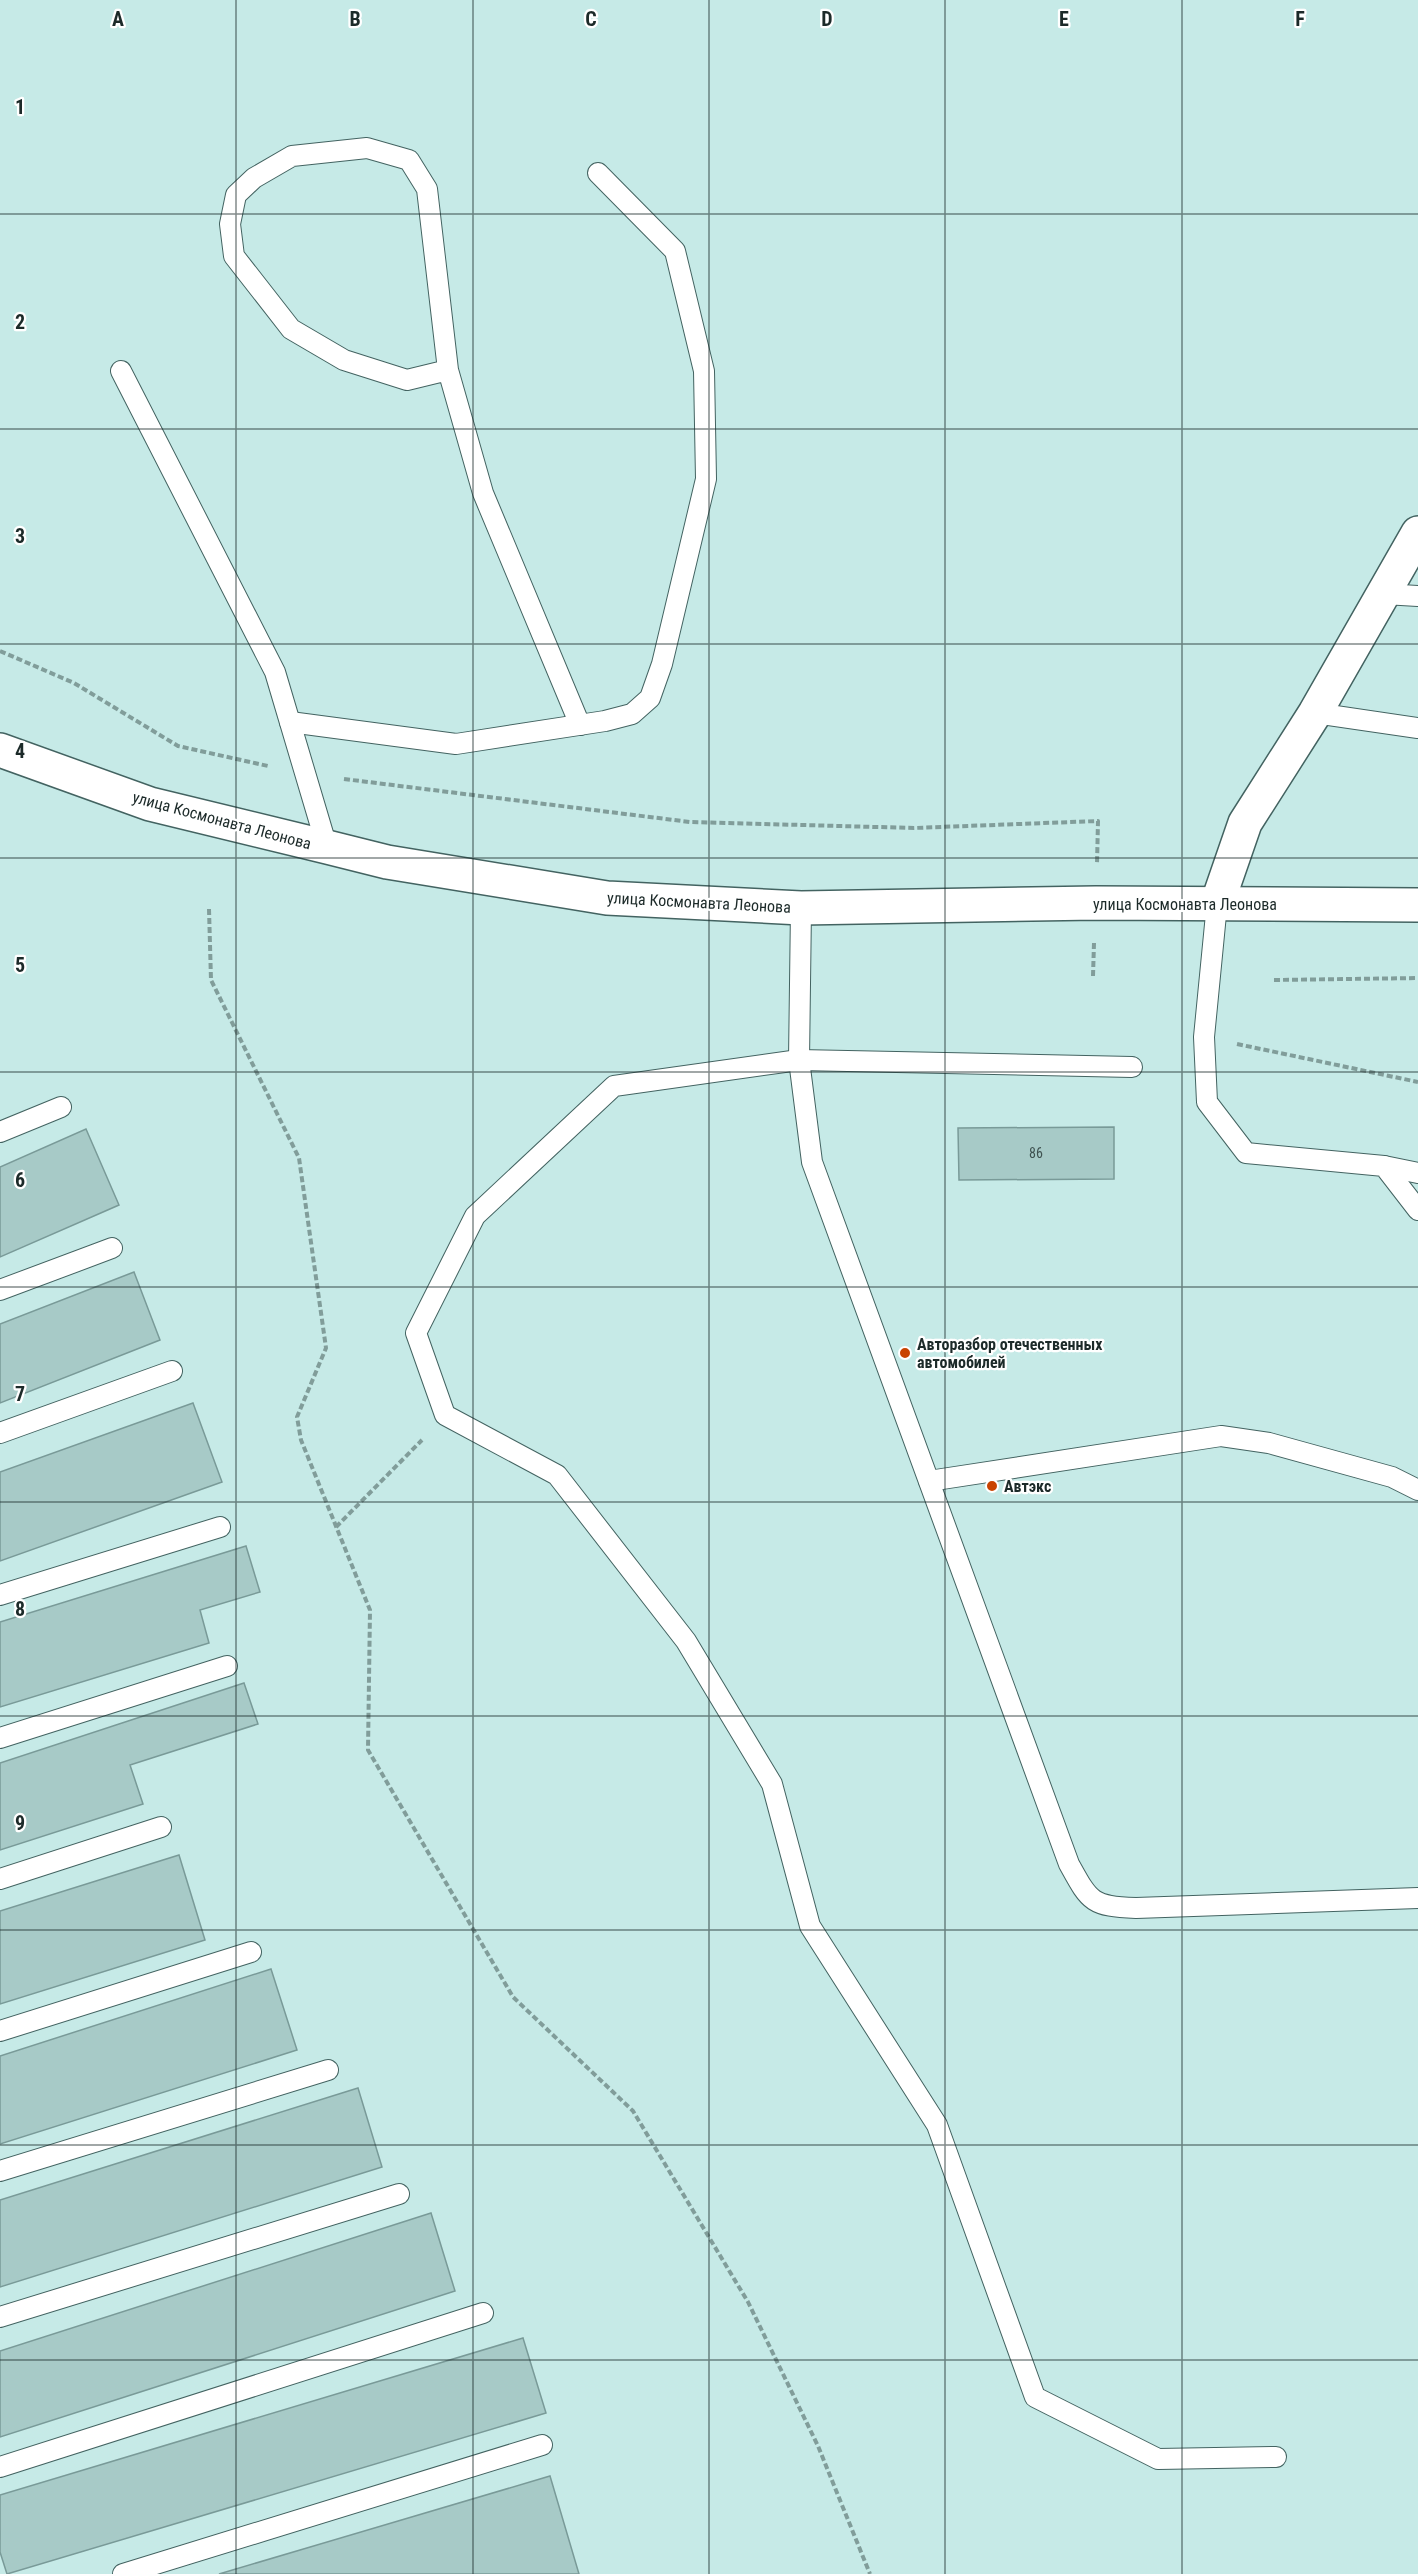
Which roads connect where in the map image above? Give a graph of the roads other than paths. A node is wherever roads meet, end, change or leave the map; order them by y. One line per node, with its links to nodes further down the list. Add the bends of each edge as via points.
1 (598, 173): 9 (lane, via 675,251 704,371 706,479 651,698 632,714)
2 (448, 370): 2 (lane, via 427,189 409,160 367,148 292,156 254,178 236,195 230,224 234,256 291,328 344,360 407,380); 9 (lane, via 483,493)
3 (121, 371): 8 (lane, via 275,672)
4 (1418, 533): 5 (main road)
5 (1383, 594): 6 (lane); 7 (main road)
6 (1418, 596)
7 (1316, 713): 10 (lane); 13 (main road, via 1245,823)
8 (290, 722): 9 (lane, via 456,744); 12 (lane)
9 (580, 725)
10 (1418, 728)
11 (0, 750): 12 (main road, улица Космонавта Леонова, via 150,804)
12 (327, 848): 15 (main road, улица Космонавта Леонова, via 387,862 607,898)
13 (1217, 904): 14 (main road, улица Космонавта Леонова); 15 (main road, улица Космонавта Леонова); 20 (lane, via 1204,1037 1207,1102 1246,1153)
14 (1418, 905)
15 (801, 908): 16 (lane)
16 (799, 1060): 17 (lane); 27 (lane, via 812,1162); 44 (lane, via 614,1086 475,1216 416,1333 446,1415 557,1475 686,1641 772,1784 810,1926 937,2125 1035,2397 1158,2459)
17 (1132, 1067)
18 (61, 1107): 19 (lane)
19 (0, 1132)
20 (1384, 1166): 21 (lane); 22 (lane)
21 (1418, 1173)
22 (1418, 1210)
23 (111, 1248): 24 (lane)
24 (0, 1290)
25 (172, 1371): 26 (lane)
26 (0, 1433)
27 (929, 1482): 28 (lane, via 1221,1436 1245,1437 1302,1452 1392,1477); 35 (lane, via 1069,1864 1086,1896 1105,1907 1136,1908)
28 (1418, 1490)
29 (220, 1527): 30 (lane)
30 (0, 1595)
31 (227, 1666): 32 (lane)
32 (0, 1738)
33 (161, 1827): 34 (lane)
34 (0, 1879)
35 (1418, 1898)
36 (251, 1952): 37 (lane)
37 (0, 2031)
38 (328, 2070): 39 (lane)
39 (0, 2171)
40 (399, 2194): 42 (lane)
41 (483, 2313): 45 (lane)
42 (0, 2317)
43 (542, 2445): 46 (lane)
44 (1276, 2457)
45 (0, 2467)
46 (123, 2574)

